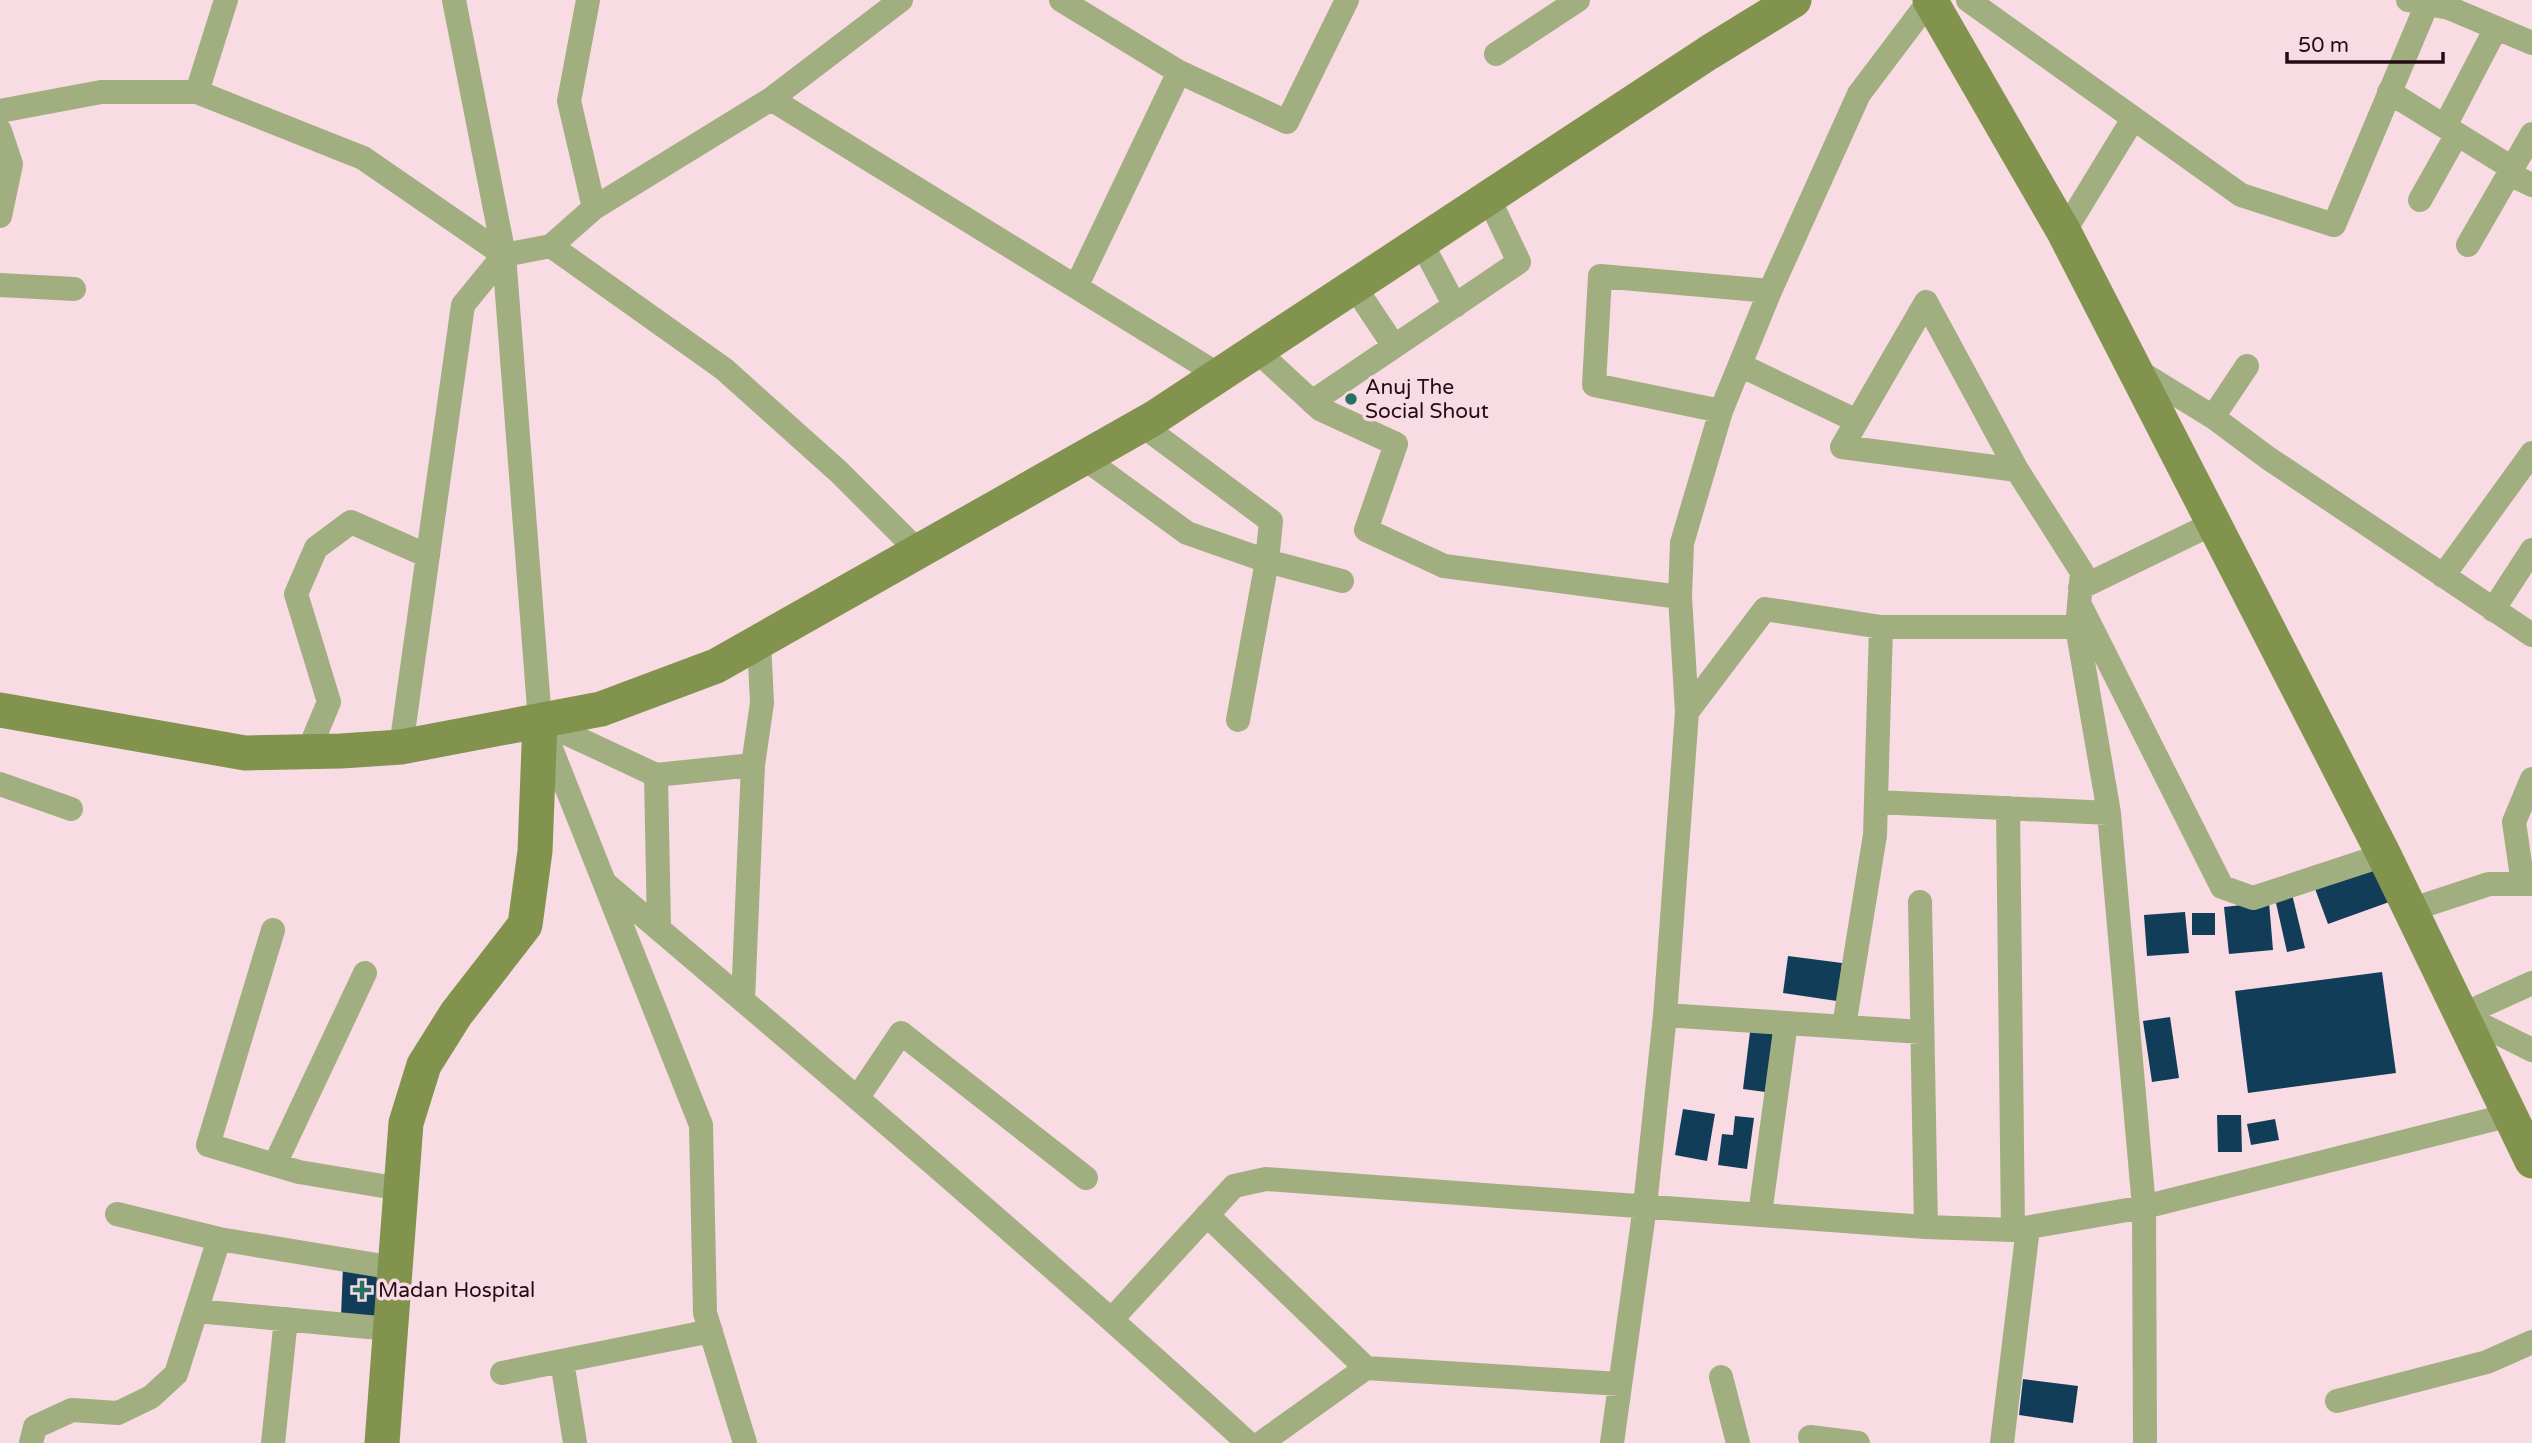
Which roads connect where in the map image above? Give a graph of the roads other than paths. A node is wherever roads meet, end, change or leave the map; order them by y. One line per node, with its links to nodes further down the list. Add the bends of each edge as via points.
1 (226, 0): 16 (street)
2 (454, 0): 34 (street)
3 (588, 0): 28 (street, via 569,101)
4 (1061, 0): 15 (street)
5 (1347, 0): 15 (street, via 1287,122)
6 (1578, 0): 14 (street)
7 (1794, 0): 26 (street)
8 (1930, 0): 30 (street); 39 (street, via 1860,94)
9 (1968, 0): 20 (street)
10 (894, 2): 18 (street)
11 (2418, 2): 12 (street, via 2449,8); 17 (street)
12 (2496, 28): 13 (street); 21 (street)
13 (2532, 43)
14 (1496, 54)
15 (1179, 72): 37 (street)
16 (197, 92): 19 (street, via 101,92); 34 (street, via 363,158)
17 (2389, 92): 20 (street, via 2334,225 2241,195); 21 (street)
18 (771, 99): 28 (street); 37 (street)
19 (0, 111)
20 (2133, 119): 30 (street)
21 (2451, 130): 24 (street); 27 (street)
22 (0, 131): 29 (street, via 11,164)
23 (2532, 134): 24 (street)
24 (2511, 171): 25 (street); 32 (street)
25 (2532, 185)
26 (1488, 197): 31 (street); 40 (street, via 1519,262)
27 (2420, 200)
28 (594, 208): 33 (street)
29 (0, 216)
30 (2064, 232): 45 (street)
31 (1421, 242): 36 (street); 40 (street)
32 (2468, 245)
33 (551, 246): 34 (street); 57 (street, via 724,369 839,472)
34 (505, 255): 58 (street, via 463,305); 71 (street)
35 (0, 285): 38 (street)
36 (1354, 286): 41 (street); 42 (street)
37 (1076, 287): 46 (street)
38 (74, 289)
39 (1770, 291): 43 (street); 48 (street, via 1600,276 1594,385)
40 (1455, 306): 41 (street)
41 (1394, 346): 47 (street)
42 (1256, 351): 46 (street); 47 (street)
43 (1740, 365): 48 (street); 50 (street)
44 (2247, 366): 49 (street)
45 (2134, 369): 49 (street); 55 (street)
46 (1219, 375): 51 (street)
47 (1311, 402): 62 (street, via 1396,444 1366,530 1444,566)
48 (1721, 411): 62 (street, via 1682,543)
49 (2213, 417): 60 (street)
50 (1857, 421): 54 (street, via 1843,447); 54 (street, via 1926,303)
51 (1142, 425): 53 (street); 59 (street, via 1271,521)
52 (2532, 453): 60 (street)
53 (1084, 458): 57 (street); 59 (street, via 1187,533)
54 (2017, 470): 63 (street, via 2082,572)
55 (2214, 523): 63 (street); 82 (street)
56 (2532, 550): 64 (street)
57 (918, 551): 67 (street)
58 (428, 556): 72 (street); 73 (street, via 351,522 316,548 296,594 329,702)
59 (1267, 561): 61 (street); 70 (street)
60 (2443, 576): 64 (street)
61 (1342, 581)
62 (1681, 597): 69 (street)
63 (2079, 606): 65 (street); 81 (street); 82 (street, via 2222,887 2253,898)
64 (2493, 610): 66 (street)
65 (1881, 627): 69 (street, via 1765,609); 78 (street)
66 (2532, 635)
67 (759, 641): 71 (street, via 716,666 601,709); 74 (street, via 762,703)
68 (0, 710): 73 (street, via 245,753)
69 (1687, 712): 92 (street)
70 (1238, 720)
71 (540, 722): 72 (street); 75 (street); 83 (street); 103 (street, via 535,850 525,925 456,1014 424,1065 406,1123)
72 (401, 747): 73 (street)
73 (308, 752)
74 (753, 765): 75 (street); 91 (street)
75 (656, 775): 87 (street)
76 (2532, 779): 84 (street, via 2514,822)
77 (0, 784): 80 (street)
78 (1877, 802): 79 (street); 95 (street)
79 (2008, 808): 81 (street); 110 (street)
80 (71, 809)
81 (2109, 813): 105 (street)
82 (2384, 855): 86 (street)
83 (603, 881): 87 (street); 117 (street, via 701,1125 705,1313)
84 (2528, 884): 86 (street, via 2489,884)
85 (1920, 902): 96 (street)
86 (2410, 910): 93 (street)
87 (659, 928): 91 (street)
88 (273, 930): 101 (street, via 208,1145)
89 (365, 973): 101 (street)
90 (2532, 983): 93 (street)
91 (743, 1000): 98 (street)
92 (1665, 1015): 94 (street); 104 (street)
93 (2462, 1015): 97 (street); 99 (street)
94 (1786, 1023): 95 (street); 107 (street)
95 (1844, 1026): 96 (street)
96 (1922, 1032): 109 (street)
97 (2532, 1050)
98 (858, 1097): 102 (street, via 901,1033); 115 (street)
99 (2511, 1115): 100 (street); 105 (street)
100 (2532, 1161)
101 (275, 1164): 103 (street)
102 (1086, 1178)
103 (401, 1189): 112 (street)
104 (1645, 1206): 107 (street); 108 (street, via 1266,1179 1234,1186); 123 (street)
105 (2144, 1207): 110 (street); 137 (street)
106 (117, 1214): 111 (street)
107 (1760, 1214): 109 (street)
108 (1207, 1215): 115 (street); 120 (street)
109 (1926, 1227): 110 (street)
110 (2021, 1229): 136 (street)
111 (219, 1239): 112 (street); 113 (street)
112 (395, 1268): 116 (street)
113 (196, 1311): 114 (street); 126 (street, via 176,1374 151,1397 118,1413 72,1410 35,1427)
114 (286, 1319): 116 (street); 127 (street)
115 (1112, 1319): 131 (street)
116 (390, 1329): 128 (street)
117 (711, 1331): 119 (street); 130 (street)
118 (2532, 1342): 124 (street, via 2487,1362)
119 (562, 1361): 121 (street); 129 (street)
120 (1366, 1368): 123 (street); 132 (street)
121 (502, 1373)
122 (1721, 1377): 134 (street)
123 (1620, 1384): 133 (street)
124 (2337, 1401)
125 (1810, 1437): 135 (street)
126 (31, 1443)
127 (273, 1443)
128 (382, 1443)
129 (575, 1443)
130 (745, 1443)
131 (1248, 1443)
132 (1261, 1443)
133 (1612, 1443)
134 (1738, 1443)
135 (1858, 1443)
136 (2002, 1443)
137 (2145, 1443)

